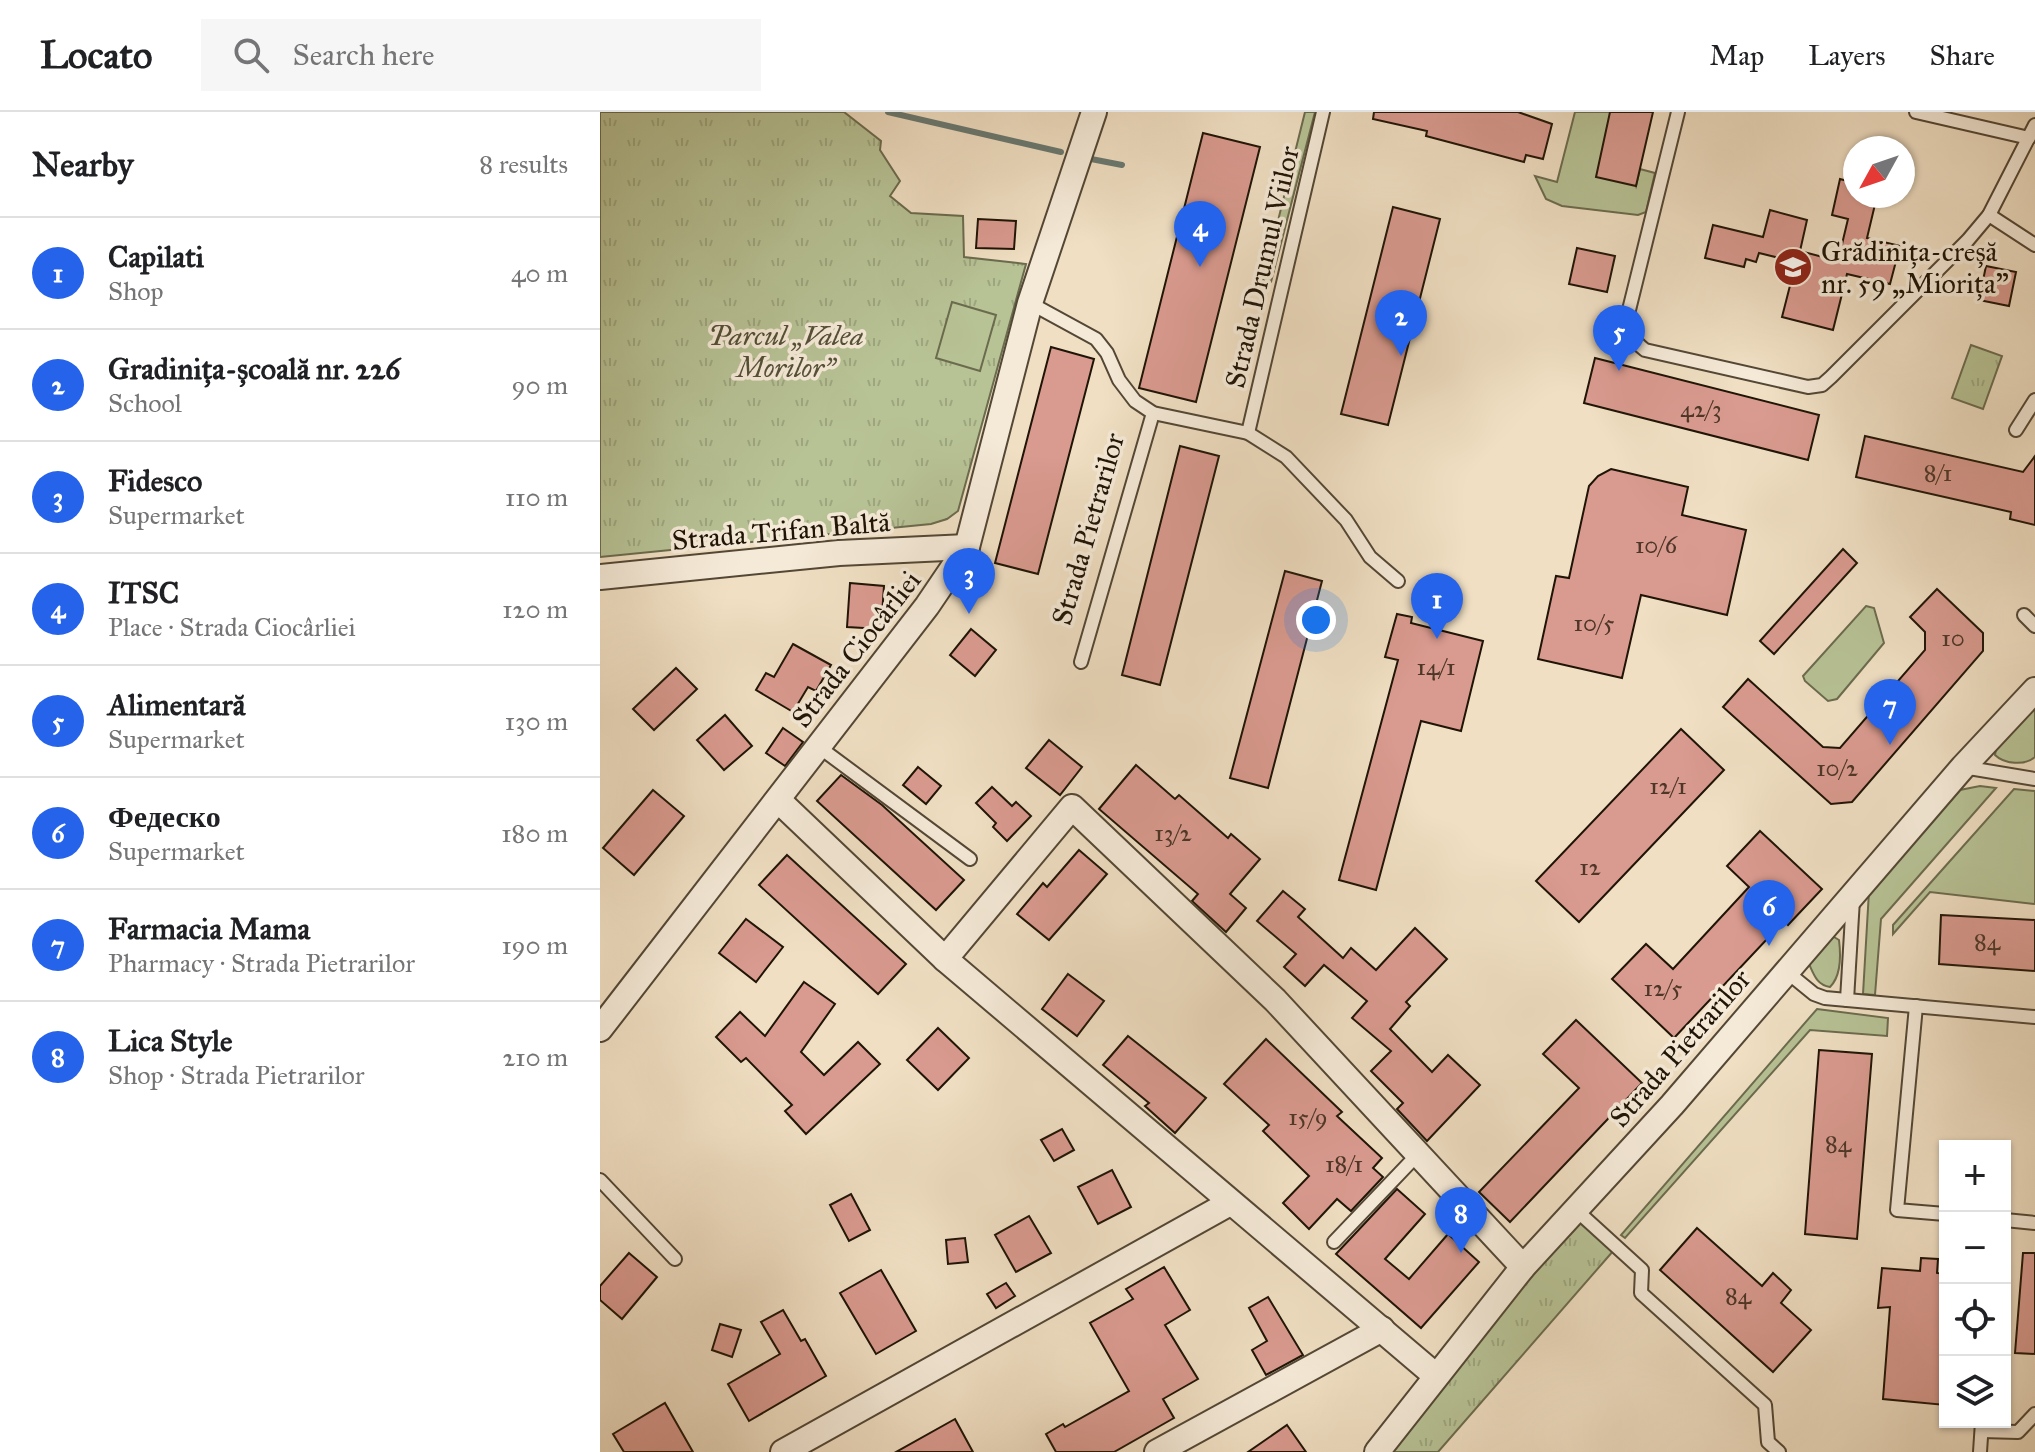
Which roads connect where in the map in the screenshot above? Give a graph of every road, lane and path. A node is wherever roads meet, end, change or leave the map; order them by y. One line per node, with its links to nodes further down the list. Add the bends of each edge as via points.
1 (1094, 112): 8 (street, Strada Ciocârliei)
2 (1323, 112): 12 (lane, Strada Drumul Viilor)
3 (1678, 112): 6 (lane, via 1628,314 1631,338 1645,350 1808,387 1822,385)
4 (1916, 112): 5 (lane)
5 (2032, 132): 6 (lane)
6 (1989, 215): 7 (lane)
7 (2035, 245)
8 (1030, 303): 10 (lane, Strada Pietrarilor, via 1096,339 1135,401); 13 (street, Strada Ciocârliei)
9 (2035, 400): 11 (lane)
10 (1153, 413): 12 (lane, Strada Pietrarilor); 18 (lane, Strada Pietrarilor)
11 (2016, 430)
12 (1248, 433): 15 (lane, Strada Pietrarilor, via 1286,457 1346,520 1370,557)
13 (967, 547): 14 (street, Strada Trifan Baltă, via 839,553); 20 (street, Strada Ciocârliei)
14 (600, 577)
15 (1398, 581)
16 (2024, 615): 17 (lane)
17 (2035, 626)
18 (1081, 662)
19 (2035, 690): 21 (street, Strada Pietrarilor)
20 (819, 747): 23 (street, Strada Ciocârliei); 24 (lane)
21 (1963, 767): 22 (lane); 25 (street, Strada Pietrarilor)
22 (2035, 779)
23 (778, 800): 26 (street); 31 (street, Strada Ciocârliei)
24 (970, 859)
25 (1854, 893): 27 (street, Strada Pietrarilor); 28 (lane)
26 (945, 959): 32 (street, via 1072,807 1275,1000); 34 (street)
27 (1787, 972): 28 (lane, via 1814,994); 35 (street, Strada Pietrarilor)
28 (1847, 1000): 29 (lane)
29 (1916, 1006): 30 (lane); 36 (lane, via 1897,1210)
30 (2035, 1017)
31 (600, 1029)
32 (1418, 1154): 39 (lane); 41 (street)
33 (600, 1180): 40 (lane)
34 (1230, 1203): 42 (street); 47 (street)
35 (1575, 1209): 41 (street, Strada Pietrarilor); 50 (lane, via 1642,1270 1641,1293 1765,1405 1768,1442)
36 (1939, 1214)
37 (2011, 1221): 38 (lane)
38 (2035, 1223)
39 (1334, 1242)
40 (675, 1259)
41 (1523, 1267): 43 (street, Strada Pietrarilor)
42 (1382, 1329): 43 (street); 48 (street)
43 (1436, 1376): 49 (street, Strada Pietrarilor)
44 (2035, 1414): 46 (lane, via 2018,1432)
45 (1982, 1428): 51 (lane)
46 (1989, 1428)
47 (783, 1452)
48 (1157, 1452)
49 (1377, 1452)
50 (1779, 1452)
51 (1980, 1452)

